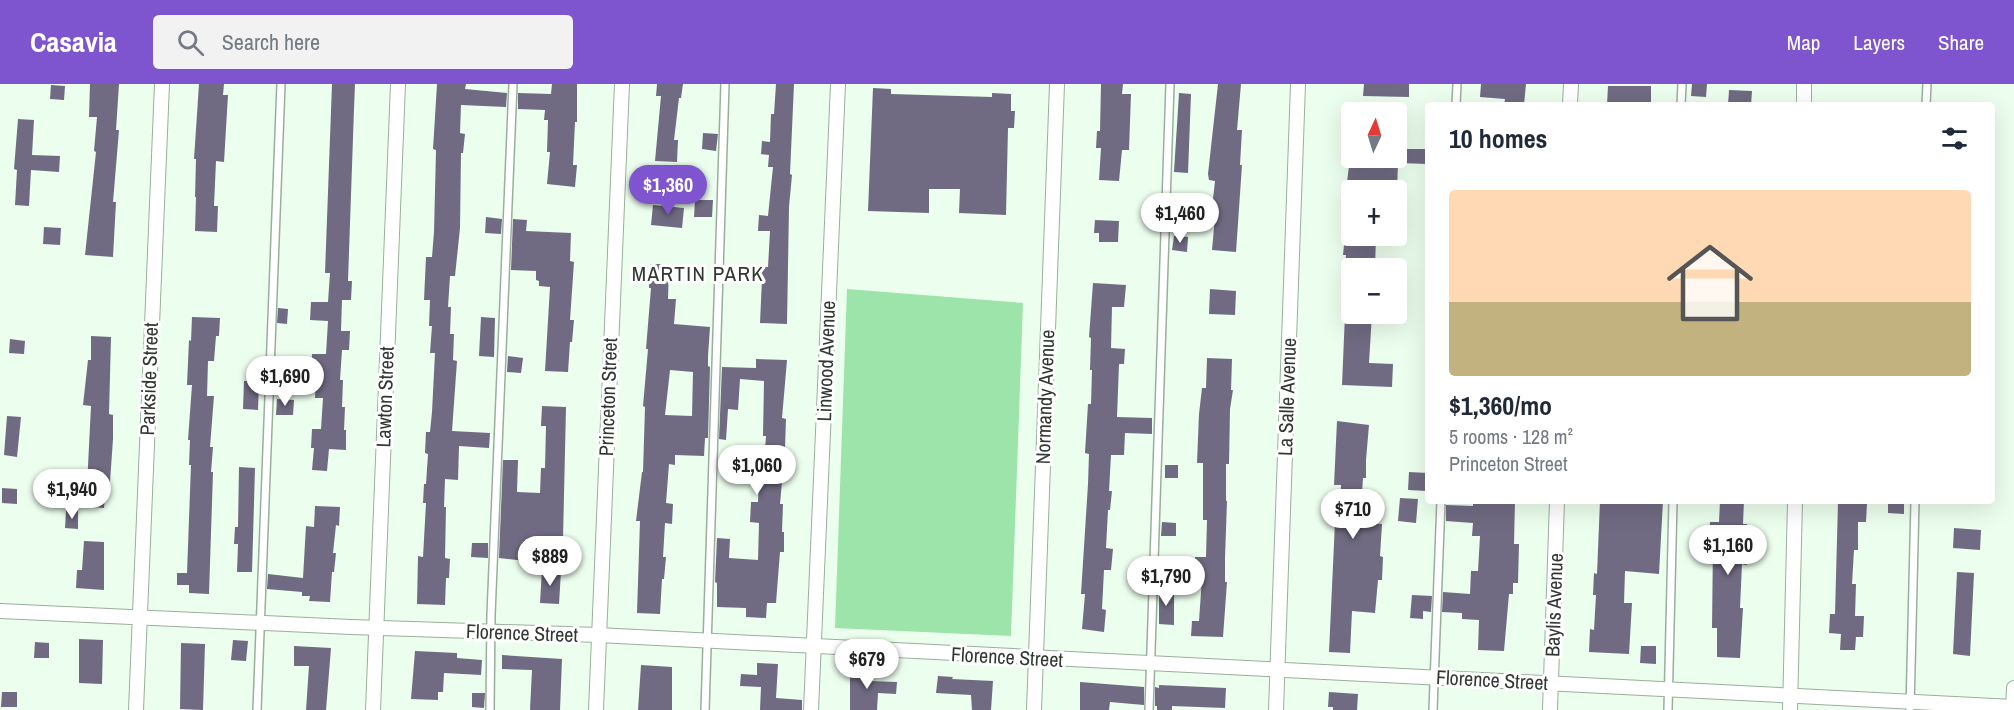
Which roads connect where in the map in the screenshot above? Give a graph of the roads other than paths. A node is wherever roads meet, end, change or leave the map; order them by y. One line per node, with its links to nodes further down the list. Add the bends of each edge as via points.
1 (162, 84): 27 (street, Parkside Street)
2 (281, 84): 28 (lane)
3 (398, 84): 29 (street, Lawton Street)
4 (513, 84): 30 (lane)
5 (622, 84): 31 (street, Princeton Street)
6 (725, 84): 32 (lane)
7 (838, 84): 33 (street, Linwood Avenue)
8 (1057, 84): 34 (street, Normandy Avenue)
9 (1170, 84): 35 (lane)
10 (1298, 84): 36 (street, La Salle Avenue)
11 (1457, 84): 16 (lane)
12 (1571, 84): 17 (street)
13 (1682, 84): 18 (lane)
14 (1804, 84): 19 (street)
15 (1927, 84): 20 (lane)
16 (1456, 102)
17 (1570, 102)
18 (1681, 102)
19 (1804, 102)
20 (1926, 102)
21 (1441, 504): 37 (lane)
22 (1557, 504): 38 (street, Baylis Avenue)
23 (1673, 504): 40 (lane)
24 (1795, 504): 41 (street)
25 (1915, 504): 42 (lane)
26 (0, 611): 27 (street, Florence Street)
27 (138, 617): 28 (street, Florence Street); 44 (street, Parkside Street)
28 (260, 623): 29 (street, Florence Street); 45 (lane)
29 (376, 628): 30 (street, Florence Street); 46 (street, Lawton Street)
30 (490, 632): 31 (street, Florence Street); 47 (lane)
31 (598, 635): 32 (street, Florence Street); 48 (street, Princeton Street)
32 (707, 642): 33 (street, Florence Street); 49 (lane)
33 (812, 647): 34 (street, Florence Street); 50 (street, Linwood Avenue)
34 (1036, 658): 35 (street, Florence Street); 51 (street, Normandy Avenue)
35 (1151, 664): 36 (street, Florence Street); 52 (lane)
36 (1277, 670): 37 (street, Florence Street); 53 (street, La Salle Avenue)
37 (1434, 677): 38 (street, Florence Street); 54 (lane)
38 (1551, 684): 40 (street, Florence Street); 55 (street, Baylis Avenue)
39 (2014, 688): 43 (street)
40 (1669, 689): 41 (street, Florence Street); 56 (lane)
41 (1790, 696): 42 (street, Florence Street); 57 (street)
42 (1910, 706): 43 (street, Florence Street)
43 (2014, 708)
44 (136, 710)
45 (257, 710)
46 (373, 710)
47 (490, 710)
48 (596, 710)
49 (705, 710)
50 (811, 710)
51 (1034, 710)
52 (1149, 710)
53 (1276, 710)
54 (1433, 710)
55 (1550, 710)
56 (1668, 710)
57 (1790, 710)

